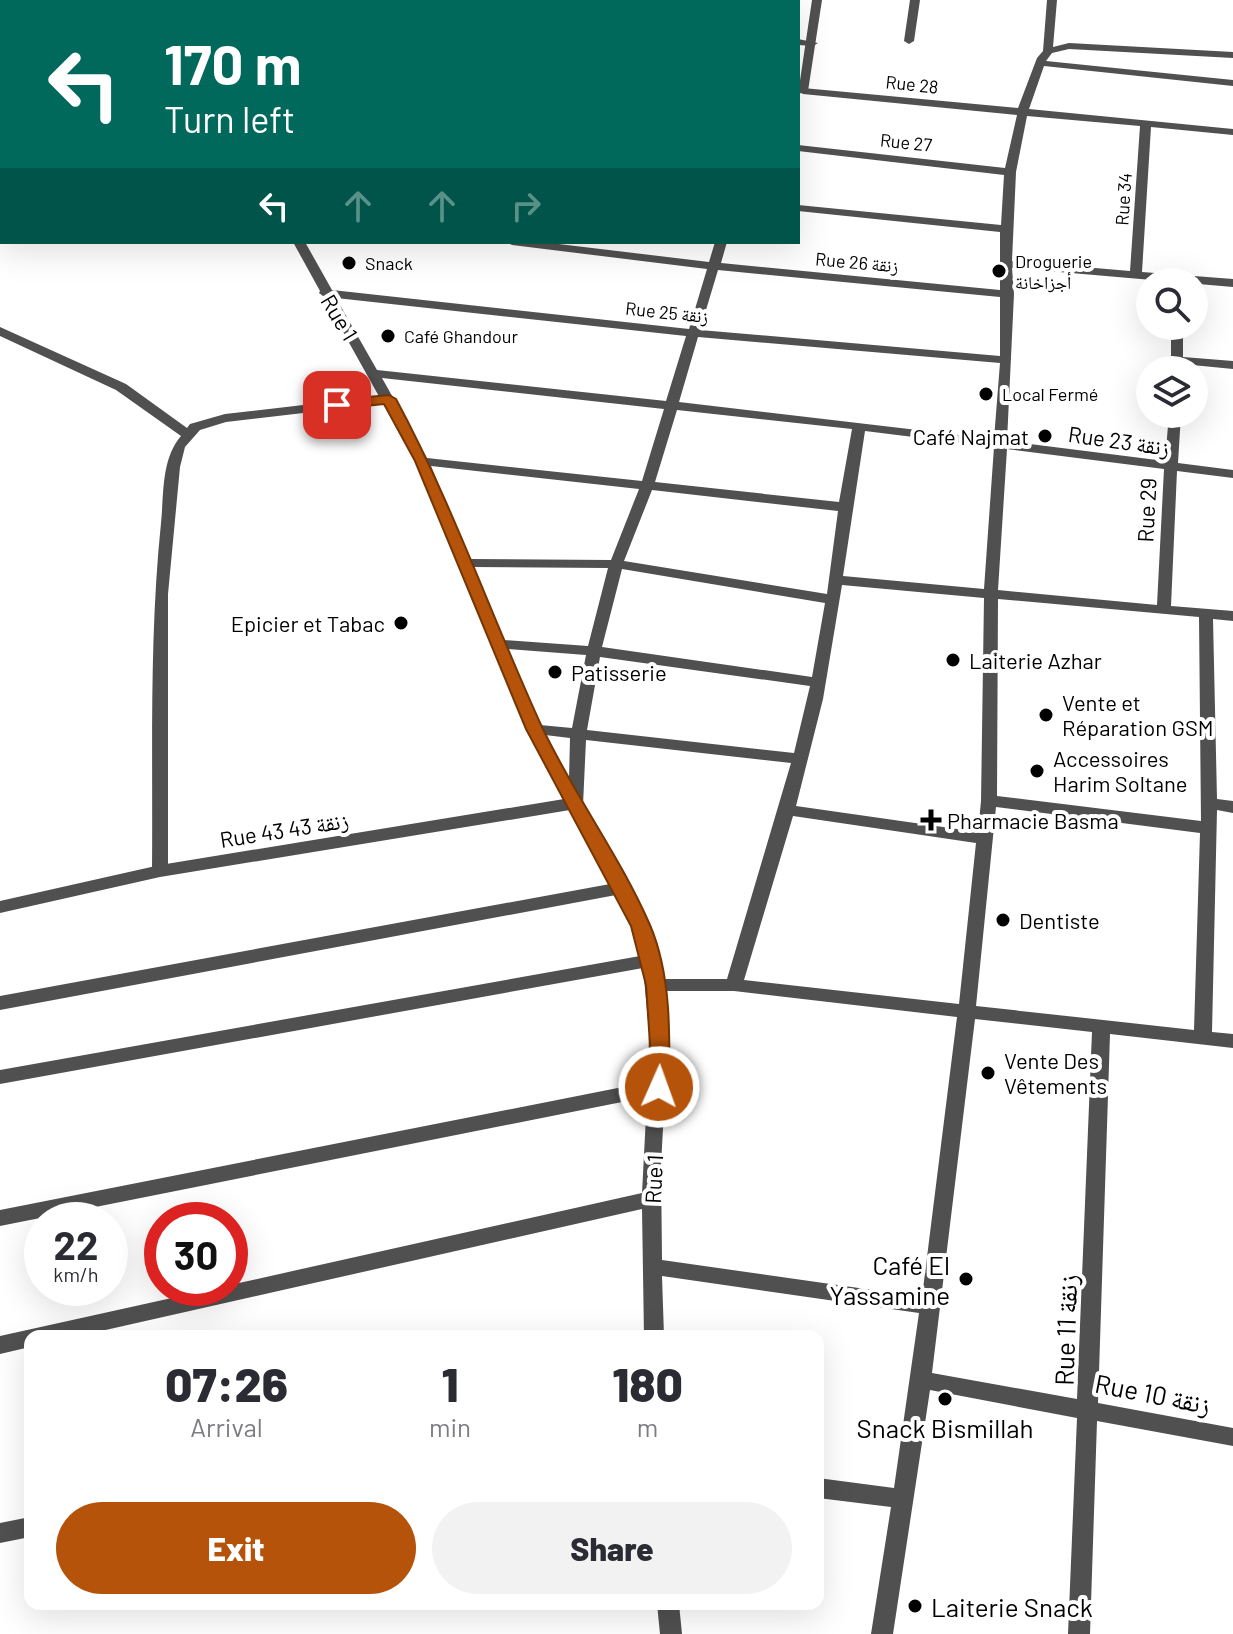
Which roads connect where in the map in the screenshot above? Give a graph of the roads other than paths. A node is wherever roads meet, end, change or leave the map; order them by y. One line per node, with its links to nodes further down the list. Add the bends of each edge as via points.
1 (817, 0): 6 (street)
2 (915, 0): 4 (street)
3 (1052, 0): 8 (street)
4 (909, 41)
5 (800, 42): 6 (street)
6 (813, 43): 10 (street)
7 (1233, 55): 8 (street, via 1069,46)
8 (1044, 57): 9 (street); 11 (street)
9 (1233, 83)
10 (800, 91): 11 (street, Rue 28)
11 (1022, 113): 12 (street, Rue 28); 15 (street)
12 (1146, 124): 13 (street, Rue 28); 24 (street, Rue 34)
13 (1233, 132)
14 (800, 148): 15 (street, Rue 27)
15 (1010, 172): 17 (street)
16 (800, 208): 17 (street)
17 (1006, 229): 22 (street)
18 (300, 244): 28 (street, Rue 1)
19 (552, 244): 21 (street, Rue 26 زنقة)
20 (720, 244): 23 (street)
21 (635, 248): 23 (street, Rue 26 زنقة)
22 (1008, 264): 25 (street); 29 (street)
23 (715, 266): 29 (street, Rue 26 زنقة); 31 (street)
24 (1136, 268)
25 (1136, 275)
26 (1208, 282): 27 (street)
27 (1233, 283)
28 (325, 293): 31 (street, Rue 25 زنقة); 35 (street, Rue 1)
29 (1008, 294): 32 (street)
30 (0, 331): 40 (street, via 121,387)
31 (693, 333): 32 (street, Rue 25 زنقة); 37 (street)
32 (1006, 360): 41 (street)
33 (1208, 365): 34 (street)
34 (1233, 365)
35 (374, 373): 36 (street, Rue 1); 37 (street, Rue 23 زنقة)
36 (389, 399): 40 (street, via 225,418 205,422); 42 (street, Rue 1)
37 (672, 405): 38 (street, Rue 23 زنقة); 45 (street)
38 (859, 426): 41 (street, Rue 23 زنقة); 46 (street)
39 (1174, 428): 43 (street, Rue 29)
40 (188, 435): 68 (street, via 173,467 161,594)
41 (999, 443): 43 (street, Rue 23 زنقة); 50 (street)
42 (422, 461): 45 (street); 47 (street, Rue 1)
43 (1171, 467): 44 (street, Rue 23 زنقة); 52 (street, Rue 29)
44 (1233, 474)
45 (647, 486): 46 (street); 48 (street)
46 (843, 507): 49 (street)
47 (467, 563): 48 (street); 55 (street, Rue 1)
48 (616, 564): 51 (street); 56 (street)
49 (834, 580): 50 (street); 51 (street)
50 (991, 596): 52 (street); 61 (street)
51 (833, 600): 57 (street)
52 (1164, 609): 53 (street)
53 (1206, 613): 54 (street); 63 (street)
54 (1233, 616)
55 (498, 644): 56 (street); 58 (street, Rue 1)
56 (594, 651): 57 (street); 59 (street)
57 (816, 682): 60 (street)
58 (534, 729): 59 (street); 62 (street, Rue 1)
59 (578, 736): 60 (street); 62 (street)
60 (800, 759): 65 (street)
61 (989, 801): 66 (street); 67 (street)
62 (576, 803): 68 (street, Rue 43 زنقة 43); 69 (street, Rue 1)
63 (1209, 804): 64 (street); 66 (street)
64 (1233, 807)
65 (789, 810): 67 (street); 73 (street)
66 (1209, 828): 77 (street)
67 (985, 839): 75 (street)
68 (160, 871): 70 (street, Rue 43 زنقة 43)
69 (623, 888): 71 (street, Rue 1); 74 (street)
70 (0, 907)
71 (652, 960): 72 (street, Rue 1); 79 (street)
72 (656, 985): 73 (street); 80 (street, Rue 1)
73 (734, 985): 75 (street)
74 (0, 1003)
75 (967, 1010): 76 (street); 84 (street)
76 (1101, 1028): 77 (street); 90 (street, Rue 11 زنقة)
77 (1203, 1038): 78 (street)
78 (1233, 1041)
79 (0, 1077)
80 (659, 1087): 81 (street, Rue 1); 82 (street)
81 (650, 1199): 83 (street, Rue 1); 85 (street)
82 (0, 1218)
83 (654, 1267): 84 (street); 86 (street, Rue 1)
84 (928, 1306): 89 (street)
85 (68, 1330)
86 (654, 1330)
87 (24, 1339): 88 (street)
88 (0, 1345)
89 (921, 1380): 90 (street, Rue 10 زنقة); 93 (street)
90 (1089, 1408): 91 (street, Rue 10 زنقة); 99 (street, Rue 11 زنقة)
91 (1233, 1437)
92 (824, 1489): 93 (street)
93 (900, 1498): 98 (street)
94 (24, 1528): 95 (street)
95 (0, 1533)
96 (668, 1610): 97 (street)
97 (669, 1634)
98 (882, 1634)
99 (1079, 1634)

